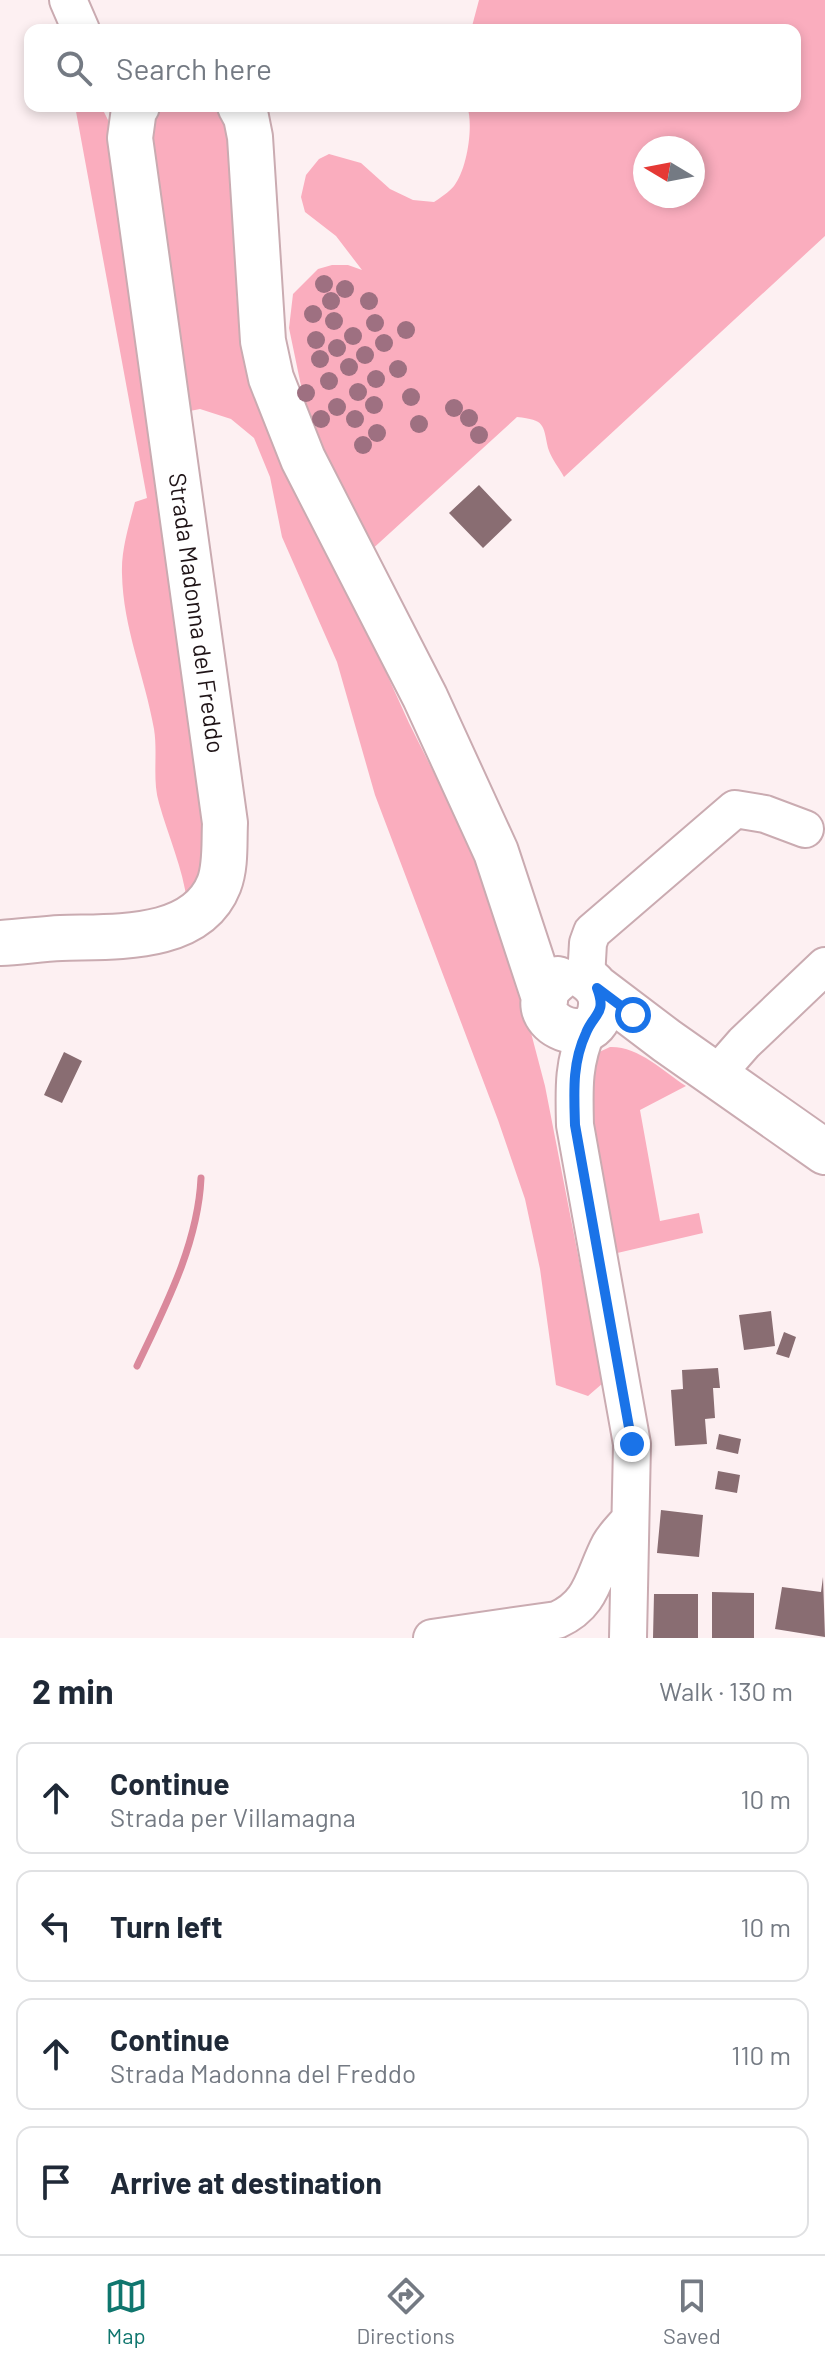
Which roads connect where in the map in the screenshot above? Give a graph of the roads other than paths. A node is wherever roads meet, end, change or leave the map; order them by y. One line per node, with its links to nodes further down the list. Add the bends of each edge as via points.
1 (68, 0): 2 (street)
2 (78, 24)
3 (133, 112): 6 (main road, Strada Madonna del Freddo, via 130,138 225,823 220,883 192,918 164,929)
4 (243, 112): 8 (main road, via 250,137 263,341 271,378 303,459 425,697 542,946)
5 (805, 829): 8 (street, via 735,809 592,932)
6 (0, 943)
7 (825, 966): 9 (street)
8 (578, 1002): 9 (main road, via 617,1025 667,1041); 11 (street, via 560,1080 575,1125 632,1444)
9 (716, 1075): 10 (main road)
10 (825, 1152)
11 (630, 1519): 12 (street, via 611,1542 588,1595 573,1613 557,1620); 13 (street)
12 (432, 1638)
13 (628, 1638)

